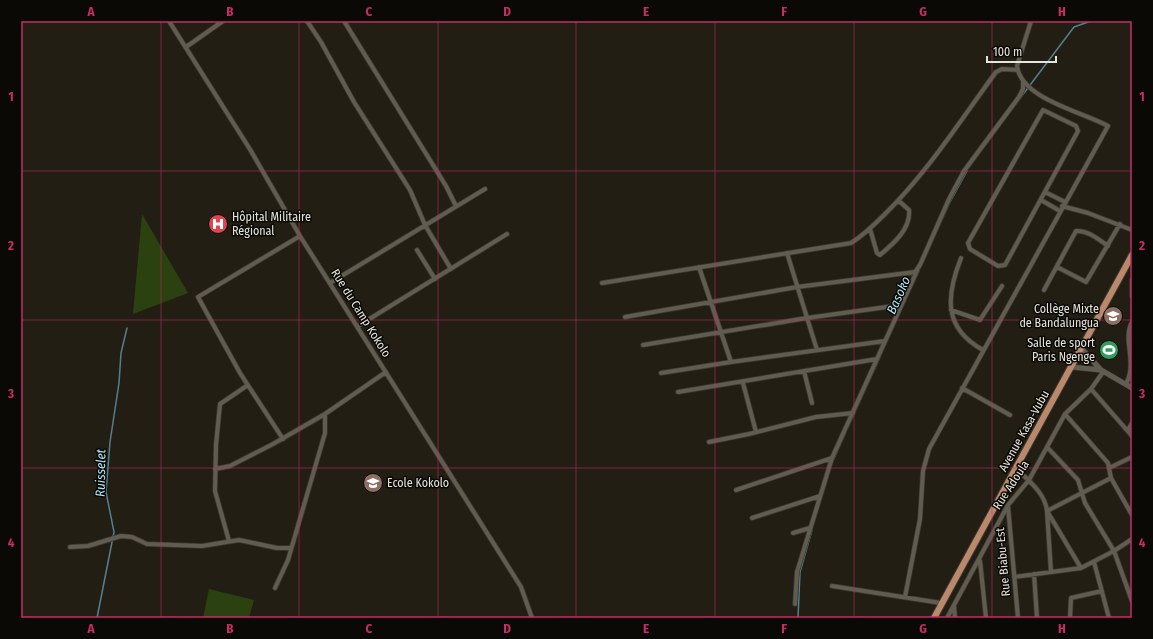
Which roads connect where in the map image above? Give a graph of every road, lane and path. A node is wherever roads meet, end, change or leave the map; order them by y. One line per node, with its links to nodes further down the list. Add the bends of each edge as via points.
1 (168, 21): 6 (street, Rue du Camp Kokolo)
2 (223, 21): 6 (street)
3 (307, 21): 17 (street, via 410,190)
4 (344, 21): 14 (street)
5 (1030, 21): 7 (street, via 1019,57)
6 (186, 47): 21 (street, Rue du Camp Kokolo)
7 (1018, 70): 8 (street); 12 (street, via 1002,69 996,72)
8 (1024, 81): 13 (street, via 1043,98 1108,126); 30 (street, via 1019,97 964,171)
9 (484, 188): 14 (street)
10 (1045, 192): 11 (street); 11 (street, via 1078,131 1076,126 1043,110 968,247 998,266 1005,266); 13 (street)
11 (1041, 200): 15 (street)
12 (899, 201): 18 (street); 18 (street, via 909,210 909,214 901,234 880,255 877,253)
13 (1064, 204): 15 (street); 16 (street)
14 (456, 206): 17 (street)
15 (1060, 211): 51 (street)
16 (1120, 224): 19 (street); 22 (street)
17 (426, 225): 29 (street); 34 (street)
18 (870, 229): 24 (street, via 864,236 851,243)
19 (1132, 230)
20 (507, 234): 29 (street)
21 (300, 236): 34 (street, Rue du Camp Kokolo); 61 (street, via 198,297)
22 (1108, 246): 28 (street, via 1086,282); 28 (street, via 1091,235 1076,231)
23 (417, 250): 31 (street)
24 (787, 253): 27 (street); 36 (street)
25 (1132, 255): 49 (main road, Avenue Kasa-Vubu)
26 (961, 258): 41 (street, via 953,279)
27 (699, 267): 33 (street); 39 (street)
28 (1057, 267): 37 (street)
29 (451, 269): 31 (street)
30 (918, 270): 36 (street, via 904,274); 40 (street)
31 (435, 279): 45 (street)
32 (1132, 280): 38 (street)
33 (602, 282)
34 (330, 283): 45 (street, Rue du Camp Kokolo)
35 (1002, 286): 41 (street, via 980,320)
36 (797, 287): 39 (street); 43 (street)
37 (1044, 290)
38 (1132, 296)
39 (710, 302): 42 (street); 46 (street)
40 (901, 305): 43 (street); 47 (street)
41 (951, 310): 51 (street, via 963,336)
42 (625, 317)
43 (807, 318): 46 (street); 50 (street)
44 (1132, 322): 60 (street, via 1129,333 1131,370)
45 (358, 326): 57 (street, Rue du Camp Kokolo)
46 (721, 333): 48 (street); 53 (street)
47 (885, 341): 50 (street); 52 (street)
48 (643, 345)
49 (1082, 349): 54 (main road, Avenue Kasa-Vubu); 56 (street)
50 (817, 350): 53 (street)
51 (983, 350): 62 (street)
52 (877, 359): 55 (street); 67 (street)
53 (731, 362): 58 (street)
54 (1072, 367): 56 (street); 80 (main road, Avenue Kasa-Vubu)
55 (804, 371): 59 (street); 66 (street)
56 (1102, 371): 60 (street); 64 (street, Rue Adoula)
57 (386, 372): 68 (street); 113 (street, Rue du Camp Kokolo, via 521,587)
58 (661, 373)
59 (743, 382): 65 (street); 73 (street)
60 (1126, 384): 63 (street)
61 (248, 386): 75 (street); 82 (street, via 220,404)
62 (962, 388): 70 (street); 108 (street, via 929,449 923,471 920,519)
63 (1132, 388)
64 (1091, 389): 69 (street, Rue Adoula); 72 (street)
65 (678, 392)
66 (812, 403)
67 (853, 413): 73 (street, via 816,417); 79 (street)
68 (325, 414): 75 (street); 97 (street, via 325,433)
69 (1066, 414): 77 (street, Rue Adoula); 81 (street, via 1108,462)
70 (1010, 416)
71 (1132, 423): 72 (street)
72 (1128, 430): 74 (street)
73 (756, 432): 76 (street)
74 (1132, 436)
75 (283, 439): 82 (street, via 230,466)
76 (709, 442)
77 (1047, 447): 84 (street, Rue Adoula); 86 (street, via 1078,480)
78 (1132, 457): 81 (street)
79 (832, 458): 85 (street); 87 (street)
80 (1016, 468): 84 (street); 110 (main road, Avenue Kasa-Vubu)
81 (1109, 468): 83 (street)
82 (215, 469): 95 (street, via 215,491)
83 (1111, 478): 86 (street); 90 (street)
84 (1028, 480): 88 (street, Rue Adoula); 89 (street, via 1041,494)
85 (736, 490)
86 (1081, 494): 89 (street); 98 (street)
87 (820, 496): 91 (street); 92 (street)
88 (1008, 505): 99 (street, Rue Adoula); 104 (street, Rue Biabu-Est)
89 (1047, 511): 101 (street); 102 (street)
90 (1132, 515)
91 (752, 518)
92 (810, 528): 93 (street); 111 (street, via 798,572)
93 (792, 533)
94 (1132, 539): 98 (street)
95 (229, 541): 96 (street, via 202,546 147,544 132,537 121,536 88,546); 97 (street)
96 (70, 547)
97 (290, 548): 106 (street, via 288,560)
98 (1114, 551): 100 (street); 109 (street)
99 (980, 561): 112 (street, Rue Adoula); 117 (street)
100 (1094, 562): 101 (street); 107 (street)
101 (1081, 568): 102 (street)
102 (1051, 572): 103 (street)
103 (1034, 574): 104 (street); 119 (street)
104 (1014, 577): 118 (street, Rue Biabu-Est)
105 (832, 586): 108 (street)
106 (275, 588)
107 (1102, 591): 120 (street, via 1071,598); 121 (street)
108 (905, 597): 110 (street)
109 (1132, 601)
110 (941, 603): 114 (main road, Avenue Kasa-Vubu)
111 (795, 604)
112 (954, 605): 115 (street, Rue Adoula); 116 (street)
113 (532, 618)
114 (934, 618)
115 (947, 618)
116 (955, 618)
117 (986, 618)
118 (1018, 618)
119 (1037, 618)
120 (1070, 618)
121 (1109, 618)

